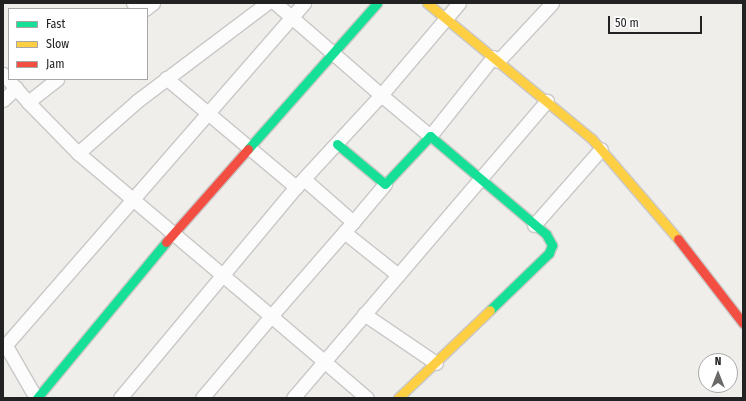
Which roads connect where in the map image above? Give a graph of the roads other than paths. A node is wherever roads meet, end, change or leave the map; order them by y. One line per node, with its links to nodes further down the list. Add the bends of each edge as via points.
1 (266, 3): 12 (street)
2 (275, 3): 8 (street)
3 (304, 3): 8 (street)
4 (378, 3): 10 (street)
5 (427, 3): 9 (street)
6 (459, 3): 9 (street)
7 (552, 3): 11 (street)
8 (291, 17): 10 (street); 20 (street)
9 (445, 18): 11 (street); 16 (street)
10 (332, 53): 16 (street); 23 (street)
11 (496, 59): 18 (street); 21 (street)
12 (166, 78): 20 (street); 25 (street)
13 (9, 80): 15 (street)
14 (56, 80): 19 (street)
15 (16, 88): 17 (street); 19 (street)
16 (381, 95): 21 (street); 22 (street)
17 (3, 100)
18 (547, 101): 24 (street); 26 (street)
19 (28, 102): 25 (street)
20 (206, 112): 23 (street); 29 (street)
21 (430, 136): 26 (street); 28 (street)
22 (337, 144): 27 (street); 28 (street)
23 (250, 147): 27 (street); 32 (street)
24 (601, 150): 30 (street); 37 (street, via 702,268)
25 (78, 153): 29 (street)
26 (480, 179): 30 (street); 33 (street)
27 (300, 183): 31 (street); 34 (street)
28 (385, 184): 31 (street)
29 (132, 199): 32 (street); 38 (street)
30 (534, 225): 40 (street, via 550,240 551,250)
31 (348, 227): 33 (street); 36 (street)
32 (173, 234): 34 (street); 41 (street)
33 (398, 275): 35 (street)
34 (223, 276): 36 (street); 42 (street)
35 (364, 314): 39 (street); 40 (street)
36 (271, 316): 39 (street); 43 (street)
37 (743, 323)
38 (5, 347): 41 (street)
39 (325, 361): 44 (street); 45 (street)
40 (436, 363): 46 (street)
41 (37, 398)
42 (120, 398)
43 (202, 398)
44 (293, 398)
45 (367, 398)
46 (398, 398)

